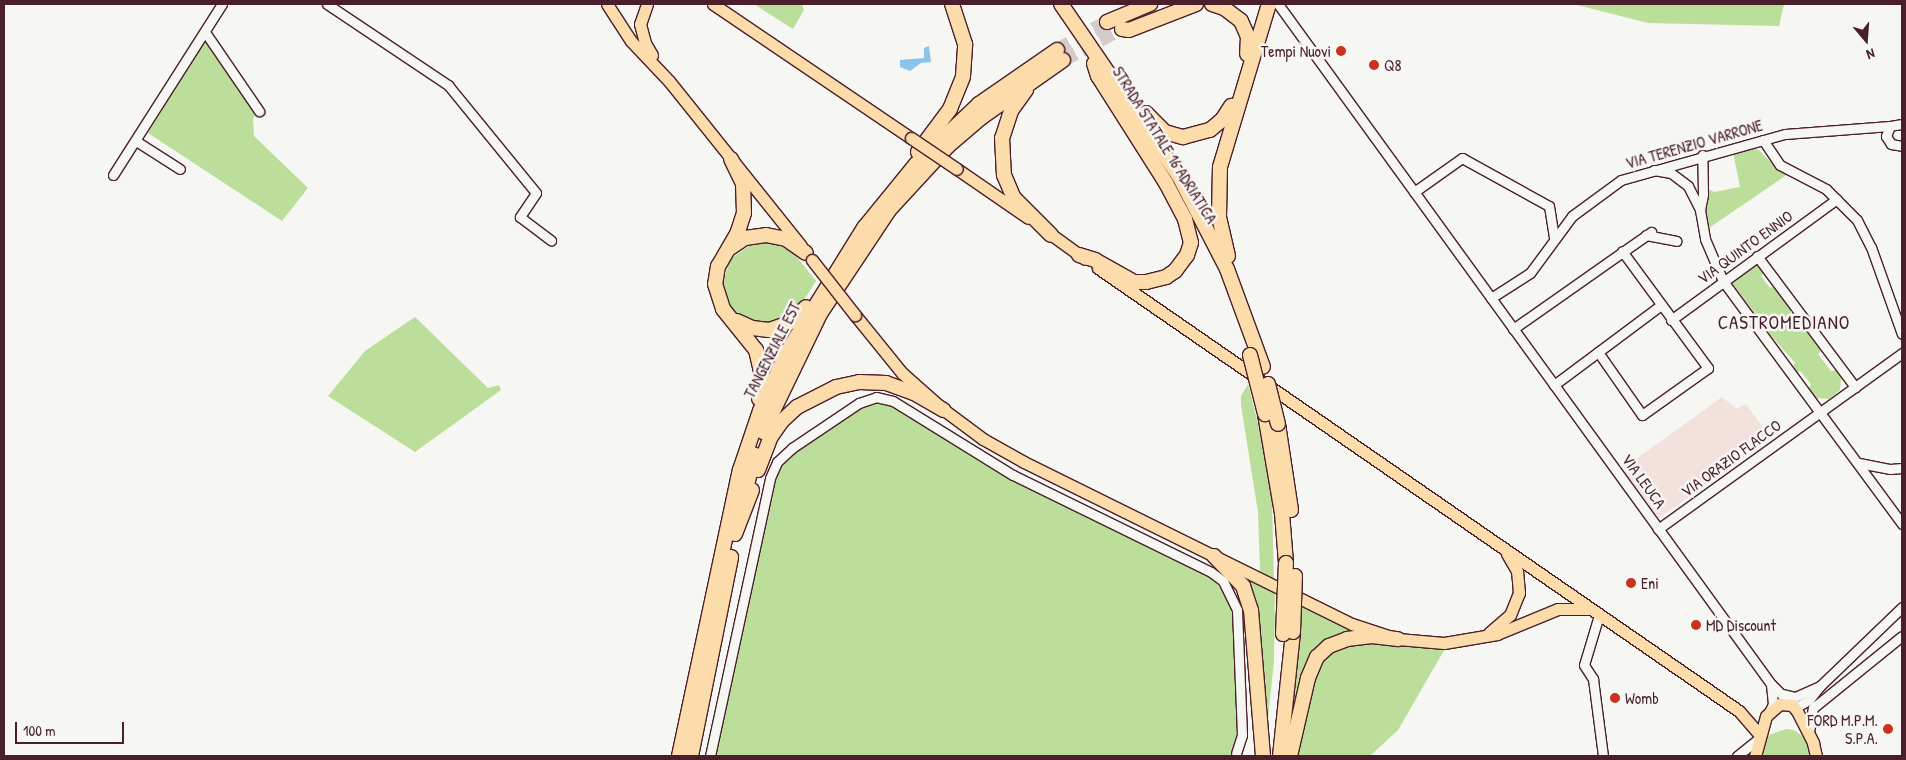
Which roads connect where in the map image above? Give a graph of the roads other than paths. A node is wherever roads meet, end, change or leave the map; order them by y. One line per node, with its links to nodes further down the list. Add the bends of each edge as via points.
1 (222, 4): 17 (street)
2 (327, 4): 38 (street, via 448,85 536,193 520,217)
3 (607, 4): 20 (main road, via 631,41)
4 (647, 4): 20 (main road, via 641,15 641,32)
5 (713, 4): 36 (main road, bridge)
6 (952, 4): 34 (highway, via 965,44 966,65 960,86 950,109)
7 (1050, 4): 19 (highway, STRADA STATALE 16 ADRIATICA)
8 (1061, 4): 15 (highway, STRADA STATALE 16 ADRIATICA)
9 (1150, 4): 16 (highway)
10 (1180, 4): 16 (highway)
11 (1196, 4): 16 (highway, via 1129,30)
12 (1212, 4): 15 (highway, via 1224,8 1241,21 1248,37 1248,49 1228,114 1210,130 1193,136 1174,135 1158,127 1092,40)
13 (1278, 4): 32 (street, VIA LEUCA)
14 (1267, 9): 55 (highway, via 1224,145 1217,199 1225,246 1258,338)
15 (1078, 27): 55 (highway, STRADA STATALE 16 ADRIATICA, via 1184,186 1227,269)
16 (1114, 28)
17 (205, 32): 21 (street); 25 (street)
18 (1060, 55): 34 (highway, TANGENZIALE EST, via 979,104 916,164); 36 (highway, via 1061,67 1024,91 1016,101 1001,150 1008,188); 65 (highway, TANGENZIALE EST, via 948,146 889,210 855,259 820,314 769,416 749,471)
19 (1094, 64): 43 (highway, via 1098,76 1174,197 1185,219 1191,243 1176,271 1146,282 1129,280 1095,260); 55 (highway, STRADA STATALE 16 ADRIATICA, via 1178,193)
20 (669, 81): 28 (main road)
21 (259, 111)
22 (1898, 124): 23 (street, VIA TERENZIO VARRONE); 26 (street, via 1887,131)
23 (1864, 130): 24 (street, VIA TERENZIO VARRONE, via 1785,134); 26 (street, VIA TERENZIO VARRONE)
24 (1762, 140): 27 (street, VIA TERENZIO VARRONE); 33 (street, via 1780,165 1826,189)
25 (136, 141): 29 (street); 31 (street)
26 (1897, 146)
27 (1702, 155): 30 (street, VIA TERENZIO VARRONE); 35 (street)
28 (731, 159): 41 (highway, via 743,184 745,202 738,232); 44 (main road)
29 (180, 169)
30 (1652, 170): 35 (street, via 1680,179 1688,186); 37 (street, VIA TERENZIO VARRONE, via 1620,180 1594,198)
31 (113, 175)
32 (1414, 192): 37 (street, via 1462,158 1549,206); 47 (street, VIA LEUCA)
33 (1837, 199): 45 (street, VIA QUINTO ENNIO); 52 (street, via 1857,220 1871,247)
34 (885, 200): 40 (highway, TANGENZIALE EST)
35 (1700, 210): 46 (street, via 1705,239)
36 (1051, 234): 43 (main road)
37 (1554, 237): 47 (street, VIA TERENZIO VARRONE, via 1541,262 1530,273)
38 (551, 240)
39 (1676, 241): 42 (street, via 1649,234)
40 (851, 247): 49 (highway, via 842,254 803,312 789,323 760,330); 62 (highway, TANGENZIALE EST, via 787,352 760,411)
41 (728, 250): 44 (highway, via 745,238 766,234 786,239); 49 (highway, via 718,266 715,284 719,301)
42 (1622, 251): 48 (street); 51 (street)
43 (1079, 255): 66 (main road)
44 (809, 256): 58 (main road, bridge, via 902,373)
45 (1757, 256): 46 (street, VIA QUINTO ENNIO); 57 (street)
46 (1723, 281): 50 (street, VIA QUINTO ENNIO); 59 (street)
47 (1490, 298): 51 (street, VIA LEUCA)
48 (1661, 305): 50 (street); 53 (street)
49 (732, 318): 62 (highway, via 756,350 763,380)
50 (1671, 320): 53 (street, via 1708,368 1642,414)
51 (1513, 329): 56 (street, VIA LEUCA)
52 (1902, 334)
53 (1598, 352): 56 (street)
54 (1902, 352): 57 (street, VIA ORAZIO FLACCO)
55 (1254, 353): 68 (highway, STRADA STATALE 16 ADRIATICA, bridge); 68 (highway, STRADA STATALE 16 ADRIATICA, bridge, via 1262,367 1278,424 1292,516)
56 (1554, 385): 64 (street, VIA LEUCA)
57 (1855, 387): 59 (street, VIA ORAZIO FLACCO)
58 (944, 410): 65 (highway, via 914,393 886,384 859,382 817,395 797,407 770,438); 67 (main road, via 983,439 1024,462)
59 (1822, 412): 60 (street); 64 (street, VIA ORAZIO FLACCO)
60 (1859, 463): 61 (street, via 1890,470); 63 (street)
61 (1902, 468)
62 (740, 470): 85 (highway, TANGENZIALE EST)
63 (1902, 524)
64 (1658, 529): 75 (street, VIA LEUCA)
65 (735, 534): 86 (highway, TANGENZIALE EST)
66 (1501, 547): 70 (main road); 74 (main road, via 1510,558 1520,582 1517,602 1510,615 1493,631)
67 (1214, 556): 73 (main road, via 1334,616); 88 (highway, via 1238,578 1251,610)
68 (1290, 564): 71 (highway, STRADA STATALE 16 ADRIATICA, bridge)
69 (1902, 607): 76 (street)
70 (1596, 612): 74 (main road, via 1558,609 1497,634); 79 (main road); 92 (street, via 1584,665 1593,679)
71 (1288, 633): 89 (highway, STRADA STATALE 16 ADRIATICA); 90 (highway, STRADA STATALE 16 ADRIATICA)
72 (1902, 636): 81 (street, via 1813,708)
73 (1398, 639): 74 (main road, via 1429,643); 91 (highway, via 1372,636 1347,639 1329,646 1317,657 1308,678)
74 (1467, 641)
75 (1771, 684): 77 (street, VIA LEUCA); 80 (street, via 1773,704)
76 (1820, 686): 77 (street, via 1795,697); 78 (street, via 1809,700)
77 (1782, 694): 78 (street, VIA LEUCA)
78 (1792, 705): 80 (main road, via 1780,704); 81 (main road)
79 (1739, 712): 80 (main road); 82 (main road)
80 (1767, 714): 82 (main road)
81 (1809, 735): 84 (main road)
82 (1758, 737): 93 (street); 94 (main road)
83 (1236, 753): 87 (street, via 1242,735 1237,610 1223,581 1193,563 1013,475 893,401 876,397 859,403 792,448 778,462 770,478)
84 (1816, 755)
85 (679, 756)
86 (691, 756)
87 (710, 756)
88 (1263, 756)
89 (1270, 756)
90 (1280, 756)
91 (1290, 756)
92 (1603, 756)
93 (1737, 756)
94 (1754, 756)

